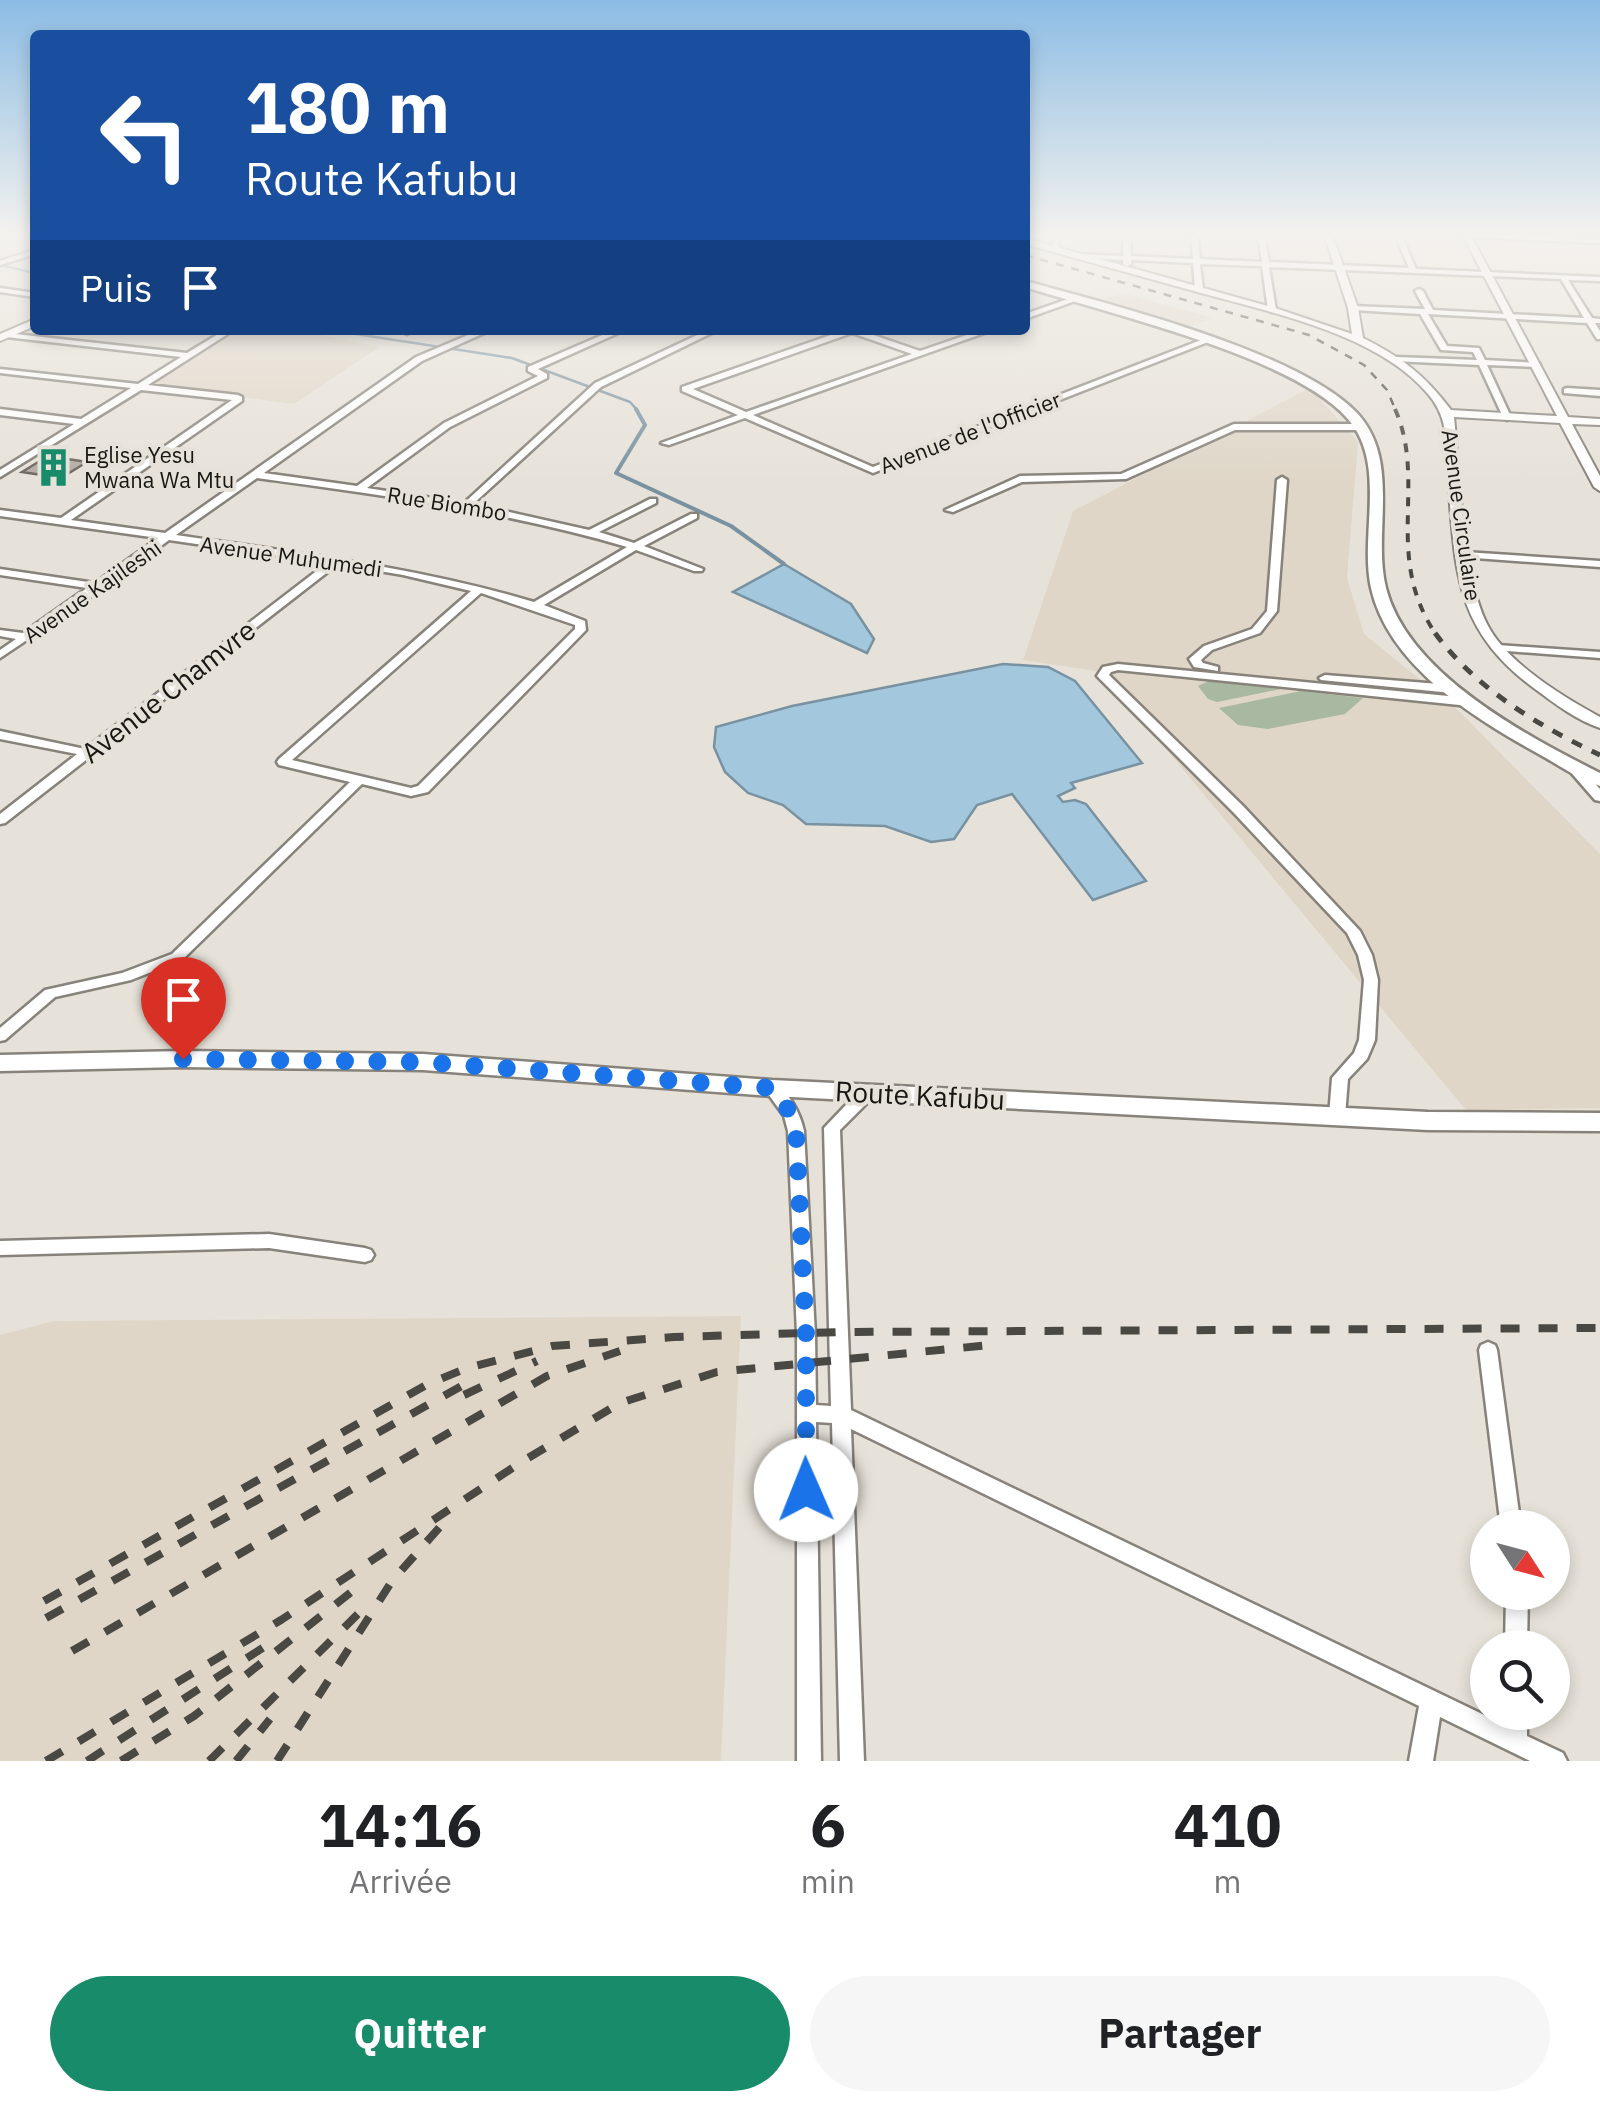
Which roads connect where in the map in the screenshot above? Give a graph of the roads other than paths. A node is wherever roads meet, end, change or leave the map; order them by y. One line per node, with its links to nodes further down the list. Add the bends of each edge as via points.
1 (1124, 316): 21 (main road)
2 (1290, 316): 20 (street, Avenue Circulaire)
3 (1354, 316): 20 (street)
4 (1428, 316): 25 (street, via 1444,348 1475,350)
5 (1510, 316): 26 (street)
6 (1514, 316): 8 (street)
7 (1587, 316): 8 (street)
8 (1589, 320): 9 (street); 19 (street)
9 (1600, 321)
10 (30, 324): 18 (street)
11 (222, 335): 23 (street)
12 (475, 335): 43 (street, Avenue Kajileshi, via 429,354)
13 (609, 335): 46 (street, via 531,368 544,376 447,425)
14 (703, 335): 48 (street, via 598,385)
15 (843, 335): 33 (street, Avenue de l'Officier, via 685,390)
16 (870, 335): 22 (street)
17 (975, 335): 22 (street)
18 (3, 337): 23 (street)
19 (1600, 338)
20 (1358, 339): 24 (street, Avenue Circulaire)
21 (1204, 342): 33 (street, Avenue de l'Officier, via 878,470); 38 (main road, via 1310,383 1345,407)
22 (920, 354): 33 (street)
23 (189, 356): 28 (street)
24 (1396, 359): 25 (street); 32 (street, Avenue Circulaire)
25 (1482, 363): 26 (street); 34 (street)
26 (1536, 365): 35 (street)
27 (0, 371): 28 (street)
28 (138, 387): 36 (street); 52 (street, via 238,398)
29 (1567, 391): 30 (street)
30 (1600, 393)
31 (0, 412): 36 (street)
32 (1448, 413): 34 (street); 56 (street, Avenue Circulaire)
33 (741, 416): 39 (street)
34 (1507, 417): 35 (street)
35 (1566, 420): 37 (street); 45 (street)
36 (82, 422): 41 (street)
37 (1600, 422)
38 (1361, 428): 49 (street, via 1234,427 1123,477 1020,479); 69 (main road, via 1373,468 1378,590 1414,651)
39 (666, 443)
40 (0, 459): 41 (street)
41 (20, 461): 42 (street)
42 (0, 474)
43 (257, 475): 46 (street, Rue Biombo); 54 (street, Avenue Kajileshi)
44 (1282, 480): 69 (street, via 1272,611 1256,632 1208,648 1195,658 1198,665)
45 (1600, 487)
46 (358, 490): 48 (street, Rue Biombo)
47 (653, 501): 53 (street)
48 (467, 504): 53 (street, Rue Biombo)
49 (950, 510)
50 (0, 513): 52 (street, Avenue Muhumedi)
51 (694, 516): 55 (street)
52 (62, 521): 54 (street, Avenue Muhumedi)
53 (590, 533): 55 (street, Rue Biombo)
54 (170, 538): 57 (street, Avenue Muhumedi); 61 (street, Avenue Kajileshi)
55 (635, 546): 59 (street, Rue Biombo); 63 (street)
56 (1465, 556): 58 (street); 66 (street, Avenue Circulaire, via 1480,625)
57 (336, 561): 62 (street, Avenue Muhumedi); 73 (street, Avenue Chamvre)
58 (1600, 564)
59 (698, 569)
60 (0, 572): 61 (street)
61 (99, 587): 65 (street, Avenue Kajileshi)
62 (477, 591): 63 (street, Avenue Muhumedi); 76 (street, via 283,762)
63 (534, 607): 76 (street, Avenue Muhumedi, via 578,622 580,630 423,789)
64 (0, 633): 65 (street)
65 (26, 637): 67 (street, Avenue Kajileshi)
66 (1498, 648): 68 (street); 71 (street, Avenue Circulaire)
67 (0, 655)
68 (1600, 655)
69 (1452, 689): 70 (main road)
70 (1469, 702): 74 (main road); 83 (street, via 1118,667 1102,676 1238,809 1353,931 1366,955 1366,1040 1340,1078)
71 (1600, 723)
72 (0, 735): 73 (street)
73 (88, 753): 78 (street, Avenue Chamvre)
74 (1572, 766): 75 (main road); 77 (street)
75 (1600, 780)
76 (358, 782): 79 (street, via 177,957 50,994)
77 (1600, 797)
78 (0, 820)
79 (0, 1036)
80 (0, 1064): 81 (main road, Route Kafubu, via 422,1062)
81 (772, 1088): 82 (main road, Route Kafubu); 88 (street, via 796,1131)
82 (868, 1092): 83 (main road, Route Kafubu); 89 (street, via 832,1128)
83 (1337, 1116): 84 (main road, Route Kafubu)
84 (1600, 1122)
85 (0, 1248): 86 (street, via 269,1241)
86 (366, 1255)
87 (1488, 1350): 90 (street)
88 (806, 1413): 89 (street); 94 (street)
89 (842, 1415): 91 (street); 95 (street)
90 (1509, 1510)
91 (1432, 1700): 93 (street); 96 (street)
92 (1516, 1730): 93 (street)
93 (1516, 1741): 97 (street)
94 (809, 1761)
95 (852, 1761)
96 (1421, 1761)
97 (1555, 1761)

